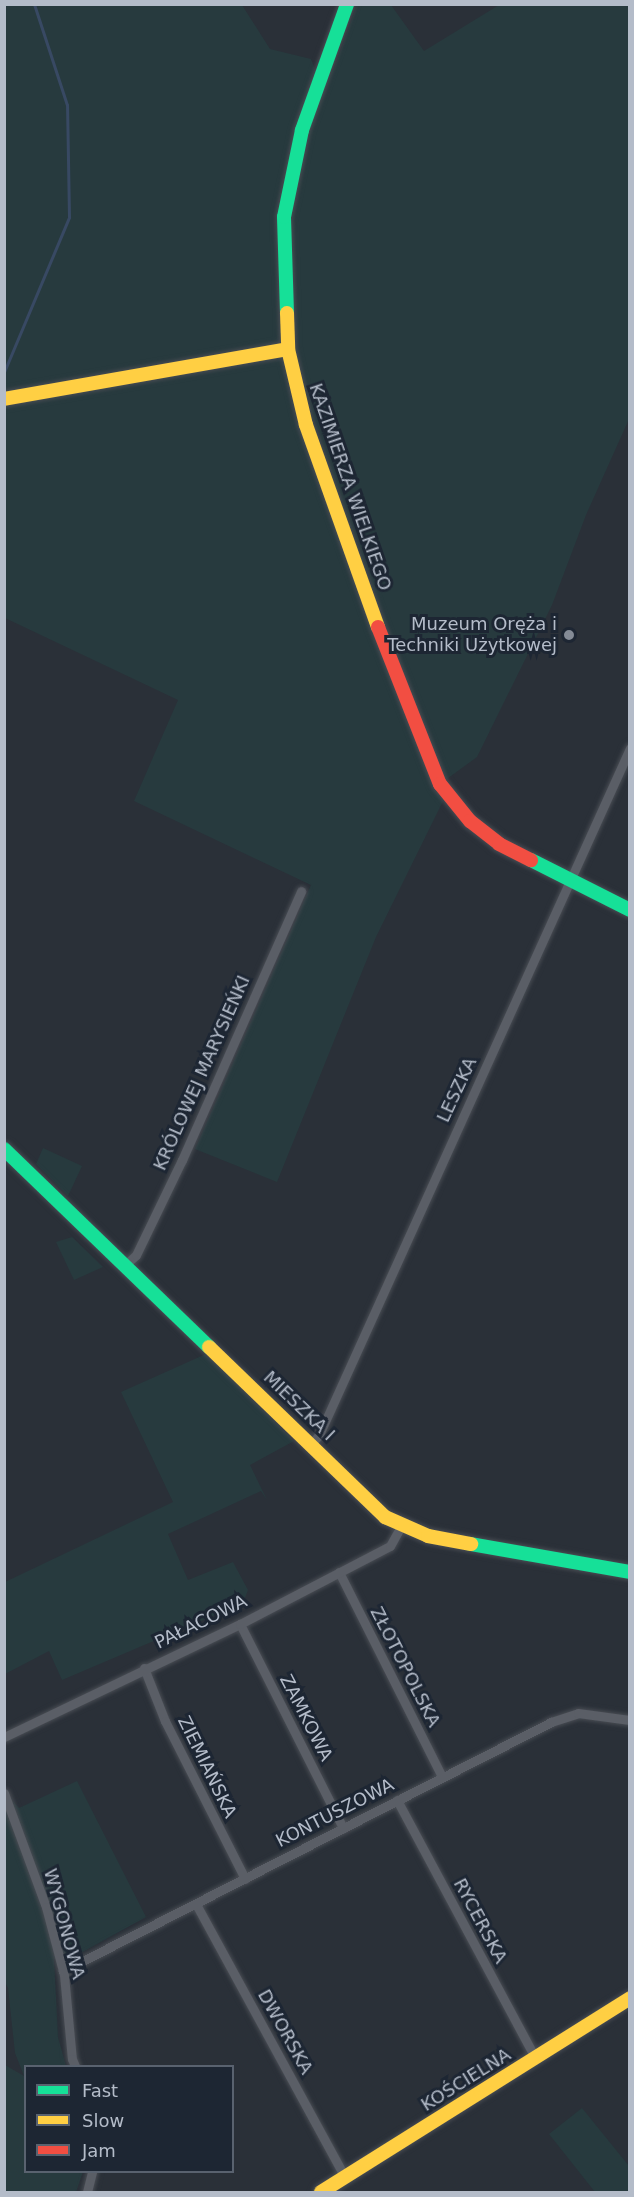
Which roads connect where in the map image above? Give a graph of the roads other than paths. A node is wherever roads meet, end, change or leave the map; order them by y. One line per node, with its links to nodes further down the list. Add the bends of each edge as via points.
1 (347, 4): 2 (street, KAZIMIERZA WIELKIEGO, via 302,130 290,183 284,218)
2 (288, 348): 3 (street); 5 (street, KAZIMIERZA WIELKIEGO, via 306,425 396,676 440,784 470,821 499,844)
3 (4, 399)
4 (630, 748): 5 (street, LESZKA)
5 (570, 882): 7 (street, KAZIMIERZA WIELKIEGO); 10 (street, LESZKA, via 319,1435)
6 (301, 891): 9 (street, KRÓLOWEJ MARYSIEŃKI, via 182,1160 136,1255)
7 (630, 910)
8 (4, 1149): 9 (street, MIESZKA I)
9 (126, 1264): 10 (street, MIESZKA I)
10 (311, 1444): 11 (street, MIESZKA I, via 385,1517)
11 (401, 1527): 12 (street, MIESZKA I, via 428,1536); 13 (street, PAŁACOWA, via 390,1546)
12 (629, 1571)
13 (339, 1572): 14 (street, PAŁACOWA); 18 (street, ZŁOTOPOLSKA)
14 (240, 1624): 15 (street, PAŁACOWA); 21 (street, ZAMKOWA)
15 (144, 1668): 17 (street, PAŁACOWA); 22 (street, ZIEMIAŃSKA, via 165,1720)
16 (630, 1720): 18 (street, KONTUSZOWA, via 578,1713 551,1722)
17 (4, 1737)
18 (442, 1777): 20 (street, KONTUSZOWA)
19 (4, 1793): 24 (street, WYGONOWA, via 46,1907)
20 (397, 1800): 21 (street, KONTUSZOWA); 26 (street, RYCERSKA)
21 (343, 1828): 22 (street, KONTUSZOWA)
22 (245, 1879): 23 (street, KONTUSZOWA)
23 (196, 1904): 24 (street, KONTUSZOWA); 29 (street, DWORSKA)
24 (63, 1971): 27 (street, WYGONOWA)
25 (630, 1998): 26 (street, KOŚCIELNA)
26 (535, 2057): 29 (street, KOŚCIELNA)
27 (74, 2065)
28 (93, 2173): 30 (street)
29 (345, 2177): 31 (street, KOŚCIELNA)
30 (87, 2193)
31 (321, 2193)

